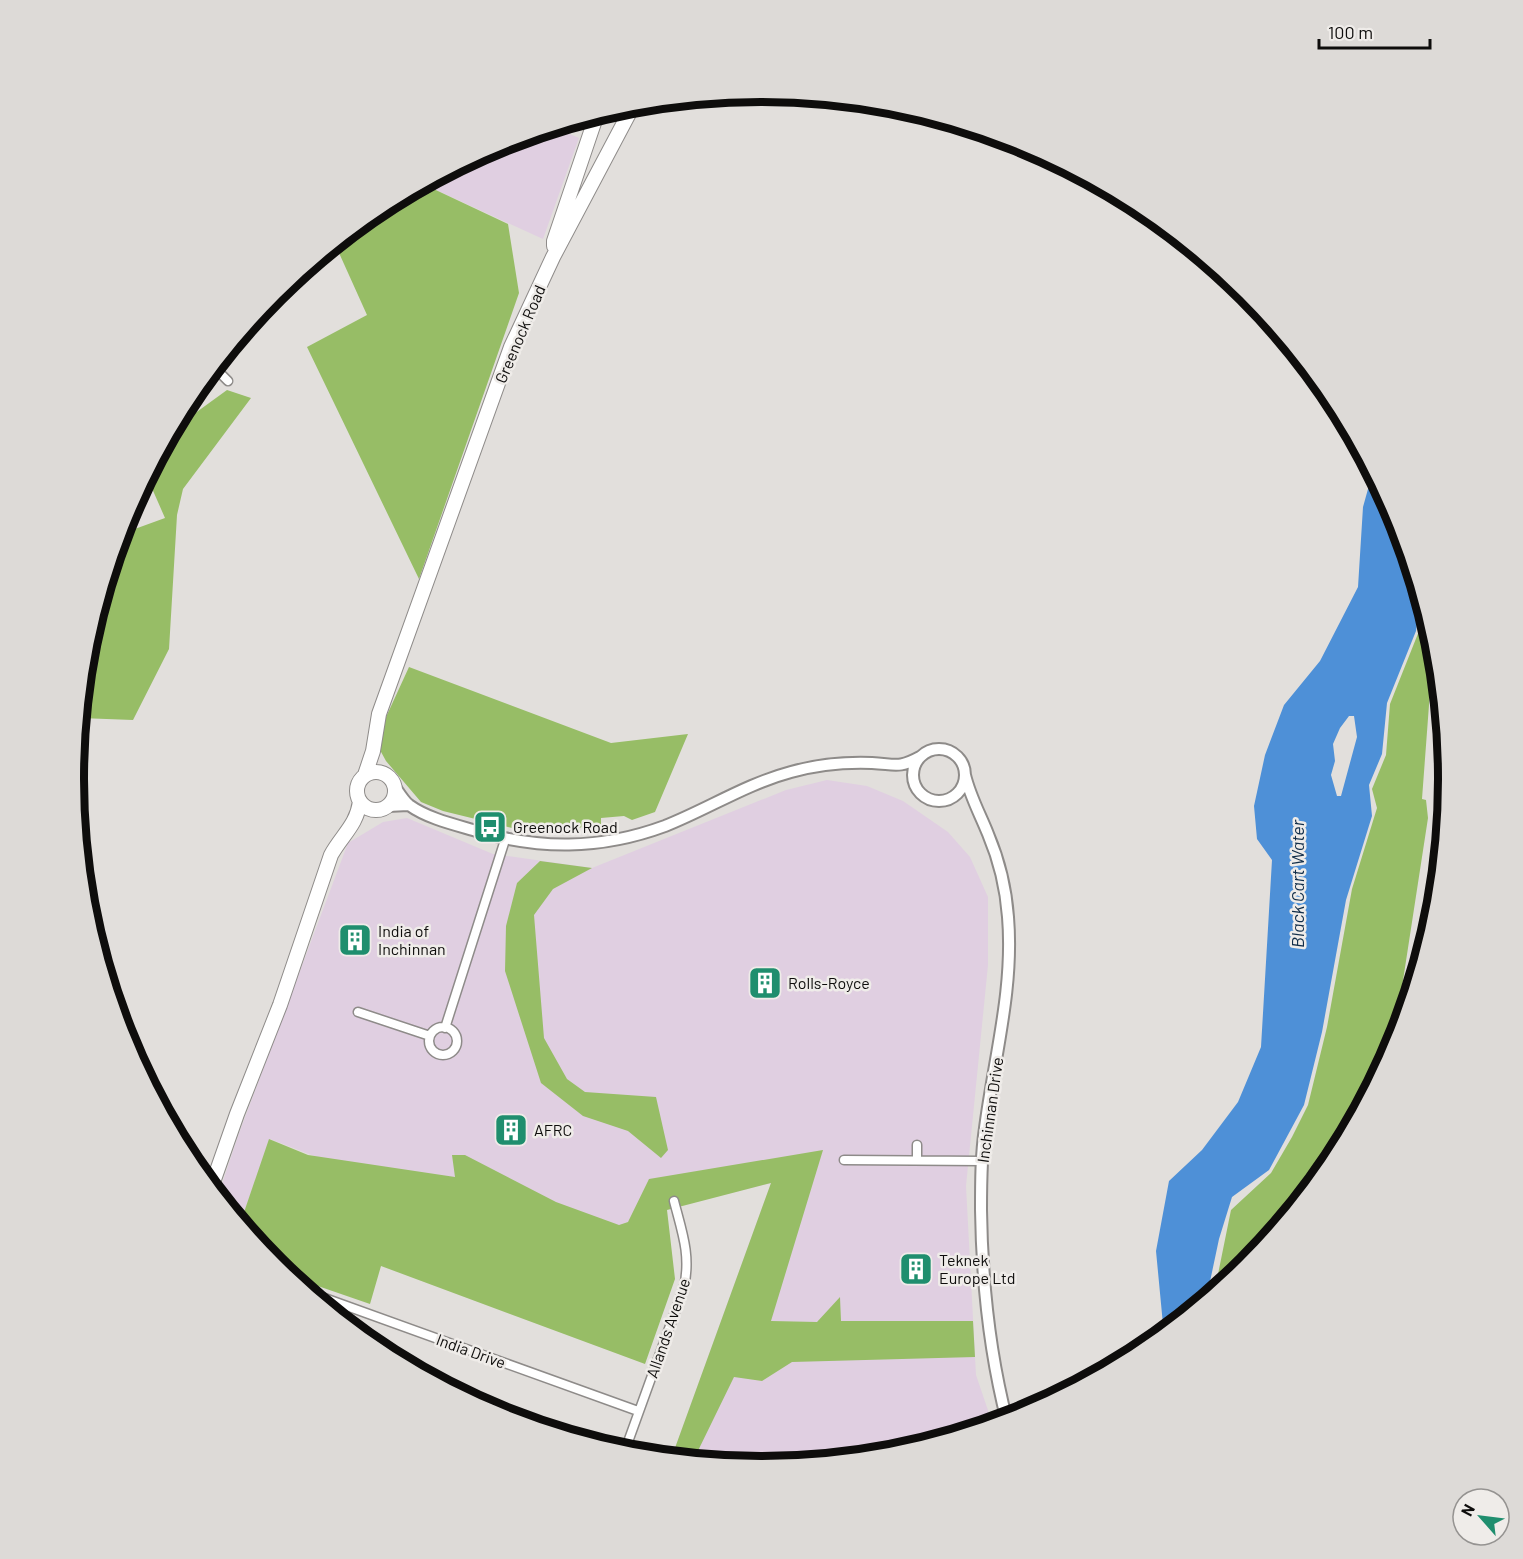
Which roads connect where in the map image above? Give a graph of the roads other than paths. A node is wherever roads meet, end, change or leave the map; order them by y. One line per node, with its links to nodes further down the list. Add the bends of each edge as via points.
1 (628, 115): 4 (main road, Greenock Road)
2 (594, 123): 3 (main road, Greenock Road)
3 (582, 154): 4 (main road); 5 (main road, Greenock Road, via 554,241)
4 (604, 160): 5 (main road, Greenock Road)
5 (554, 257): 8 (main road, Greenock Road, via 511,347 379,714)
6 (220, 373): 7 (street)
7 (228, 381)
8 (373, 751): 11 (main road); 12 (main road, Greenock Road)
9 (920, 757): 10 (street); 13 (street, via 936,749 953,753); 14 (street)
10 (894, 766): 14 (street); 22 (street, via 829,765 791,772 753,784 666,825 618,839 566,846)
11 (382, 773): 12 (main road); 15 (main road)
12 (365, 775): 17 (main road, via 357,787)
13 (965, 775): 16 (street); 19 (street, Inchinnan Drive)
14 (914, 780): 16 (street, via 917,789 931,799)
15 (395, 787): 18 (street); 20 (main road, via 394,797)
16 (952, 797): 19 (street)
17 (360, 801): 20 (main road, via 369,809); 21 (main road)
18 (408, 805): 20 (street); 22 (street, via 443,821)
19 (974, 805): 29 (street, Inchinnan Drive, via 998,859 1010,945 1006,1002)
20 (382, 808): 21 (main road)
21 (356, 820): 30 (main road, via 331,855)
22 (505, 840): 24 (street)
23 (358, 1012): 25 (street)
24 (445, 1028): 25 (street, via 436,1029); 25 (street, via 456,1036 451,1053 434,1052 429,1045)
25 (430, 1036)
26 (916, 1145): 28 (street)
27 (844, 1160): 28 (street)
28 (916, 1160): 29 (street)
29 (982, 1161): 34 (street, Inchinnan Drive, via 986,1303)
30 (214, 1179)
31 (675, 1201): 33 (street, Allands Avenue, via 688,1269)
32 (327, 1299): 33 (street, India Drive)
33 (638, 1411): 35 (street, Allands Avenue)
34 (1005, 1411)
35 (627, 1444)

